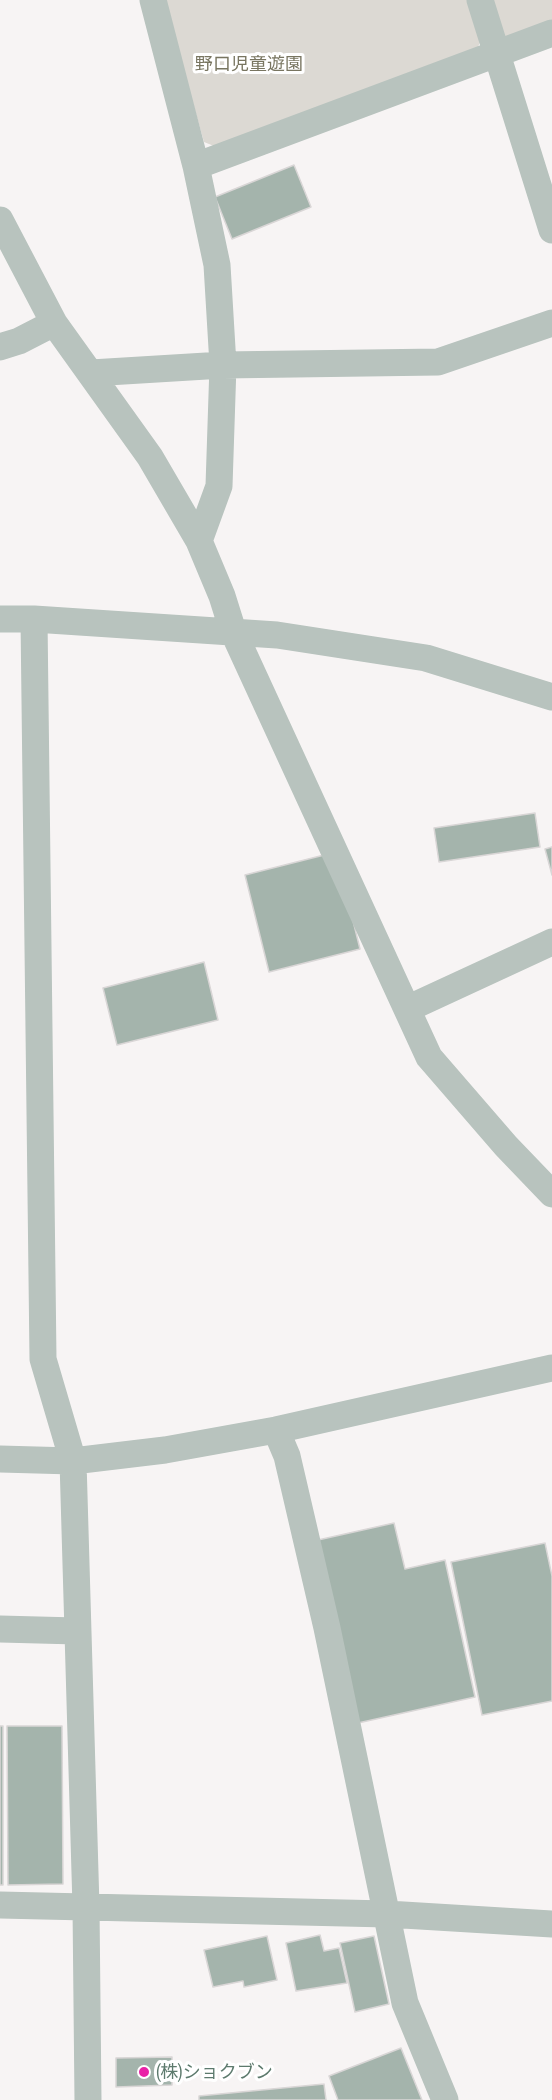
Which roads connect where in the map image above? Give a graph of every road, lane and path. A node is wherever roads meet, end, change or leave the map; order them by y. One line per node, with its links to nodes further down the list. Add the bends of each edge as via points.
1 (153, 0): 5 (street)
2 (480, 0): 4 (street)
3 (552, 33): 4 (street)
4 (496, 54): 5 (street); 7 (street)
5 (196, 166): 11 (street, via 217,265)
6 (0, 220): 8 (street)
7 (552, 230)
8 (54, 323): 10 (street); 12 (street)
9 (552, 323): 11 (street, via 438,362)
10 (0, 347)
11 (223, 365): 12 (street); 13 (street, via 219,486)
12 (91, 373): 13 (street, via 150,457)
13 (199, 542): 16 (street)
14 (0, 619): 15 (street)
15 (34, 619): 16 (street); 24 (street, via 43,1359)
16 (233, 631): 17 (street, via 277,634 426,658); 19 (street)
17 (552, 697)
18 (552, 942): 19 (street)
19 (407, 1010): 20 (street, via 429,1057)
20 (552, 1194)
21 (552, 1368): 22 (street)
22 (276, 1430): 24 (street, via 165,1450); 29 (street, via 287,1456 327,1628)
23 (0, 1459): 24 (street)
24 (73, 1461): 26 (street)
25 (0, 1629): 26 (street)
26 (77, 1631): 28 (street)
27 (0, 1905): 28 (street)
28 (86, 1907): 29 (street); 31 (street)
29 (387, 1914): 30 (street); 32 (street, via 405,2002)
30 (552, 1924)
31 (88, 2100)
32 (445, 2100)

